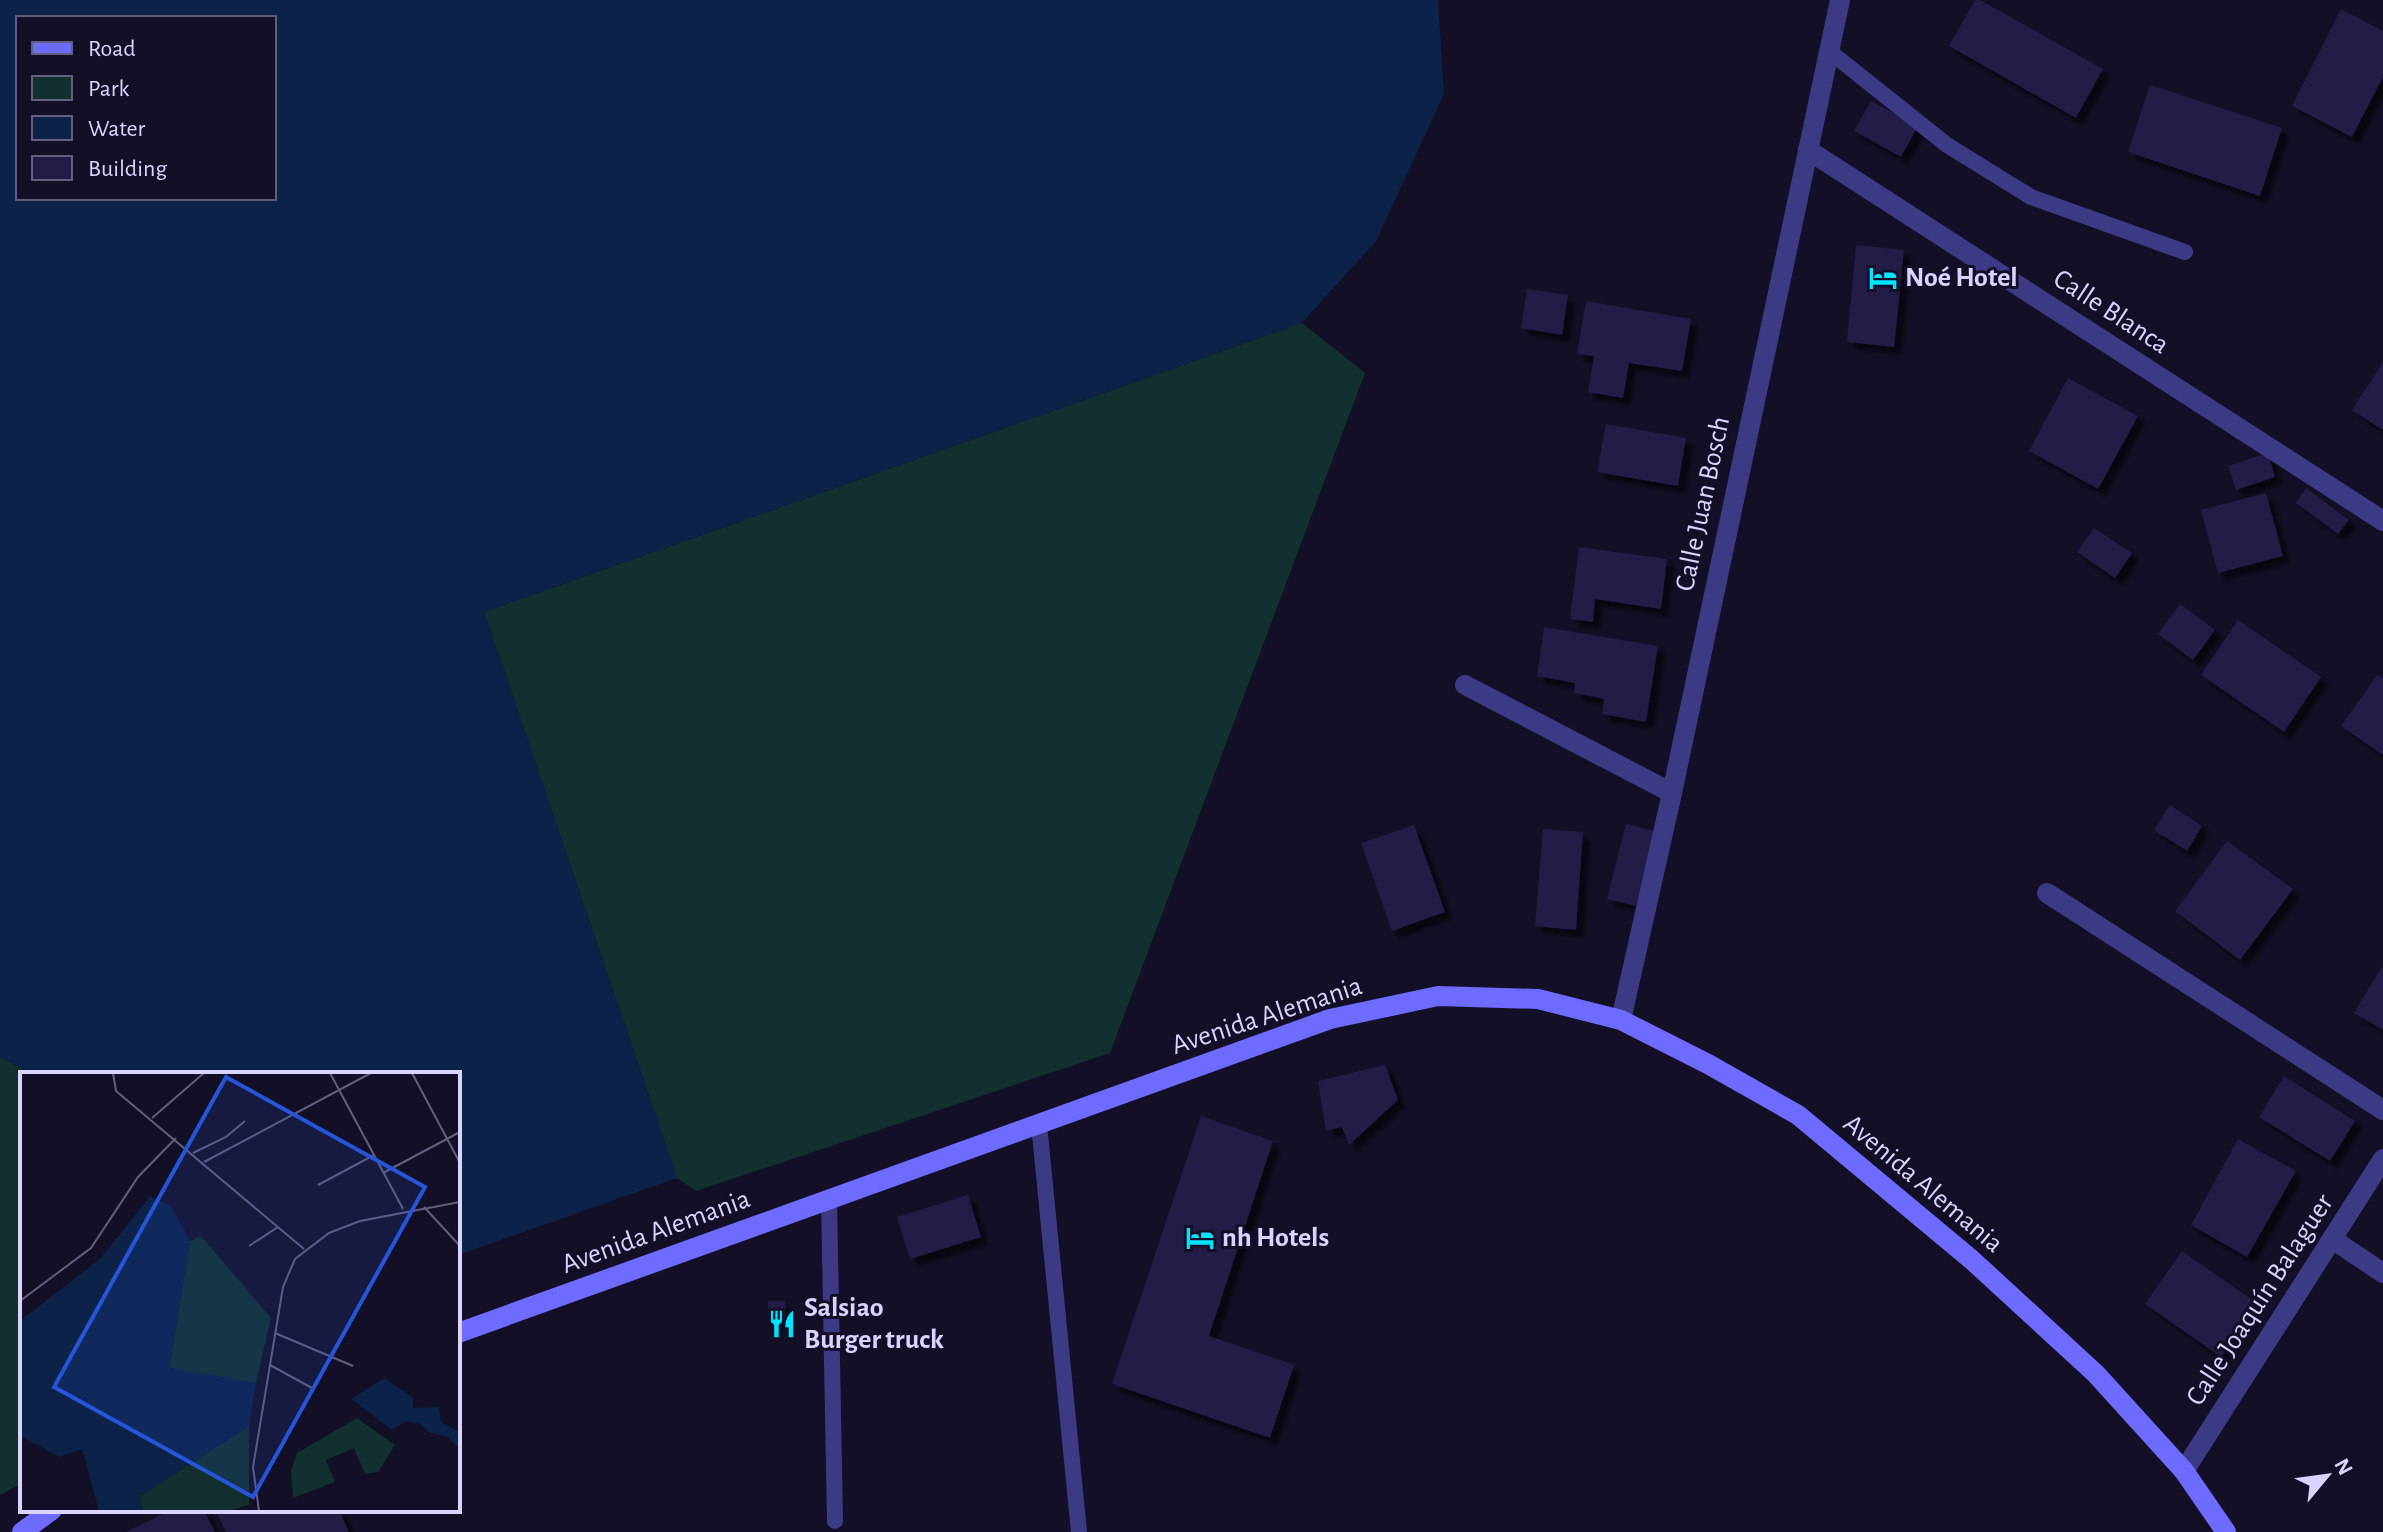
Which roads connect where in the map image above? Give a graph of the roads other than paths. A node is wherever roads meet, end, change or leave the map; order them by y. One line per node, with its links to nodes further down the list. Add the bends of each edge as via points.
1 (1840, 0): 2 (street, Calle Juan Bosch)
2 (1829, 51): 3 (street, Calle Juan Bosch); 4 (lane, via 1947,145 2031,197)
3 (1808, 150): 5 (street, Calle Blanca); 7 (street, Calle Juan Bosch)
4 (2185, 252)
5 (2383, 521)
6 (1465, 685): 7 (street)
7 (1672, 793): 9 (street, Calle Juan Bosch)
8 (2047, 893): 10 (street)
9 (1621, 1020): 11 (street, Avenida Alemania, via 1538,999 1438,996 1330,1019); 17 (street, Avenida Alemania, via 1798,1115 2074,1353)
10 (2383, 1110)
11 (1039, 1124): 13 (street, Avenida Alemania); 21 (lane)
12 (2383, 1159): 14 (street, Calle Joaquín Balaguer)
13 (829, 1200): 16 (street, Avenida Alemania); 19 (lane)
14 (2332, 1239): 15 (street); 17 (street, Calle Joaquín Balaguer)
15 (2383, 1273)
16 (460, 1332)
17 (2184, 1471): 22 (street, Avenida Alemania)
18 (49, 1512): 20 (street)
19 (835, 1521)
20 (22, 1532)
21 (1079, 1532)
22 (2226, 1532)

